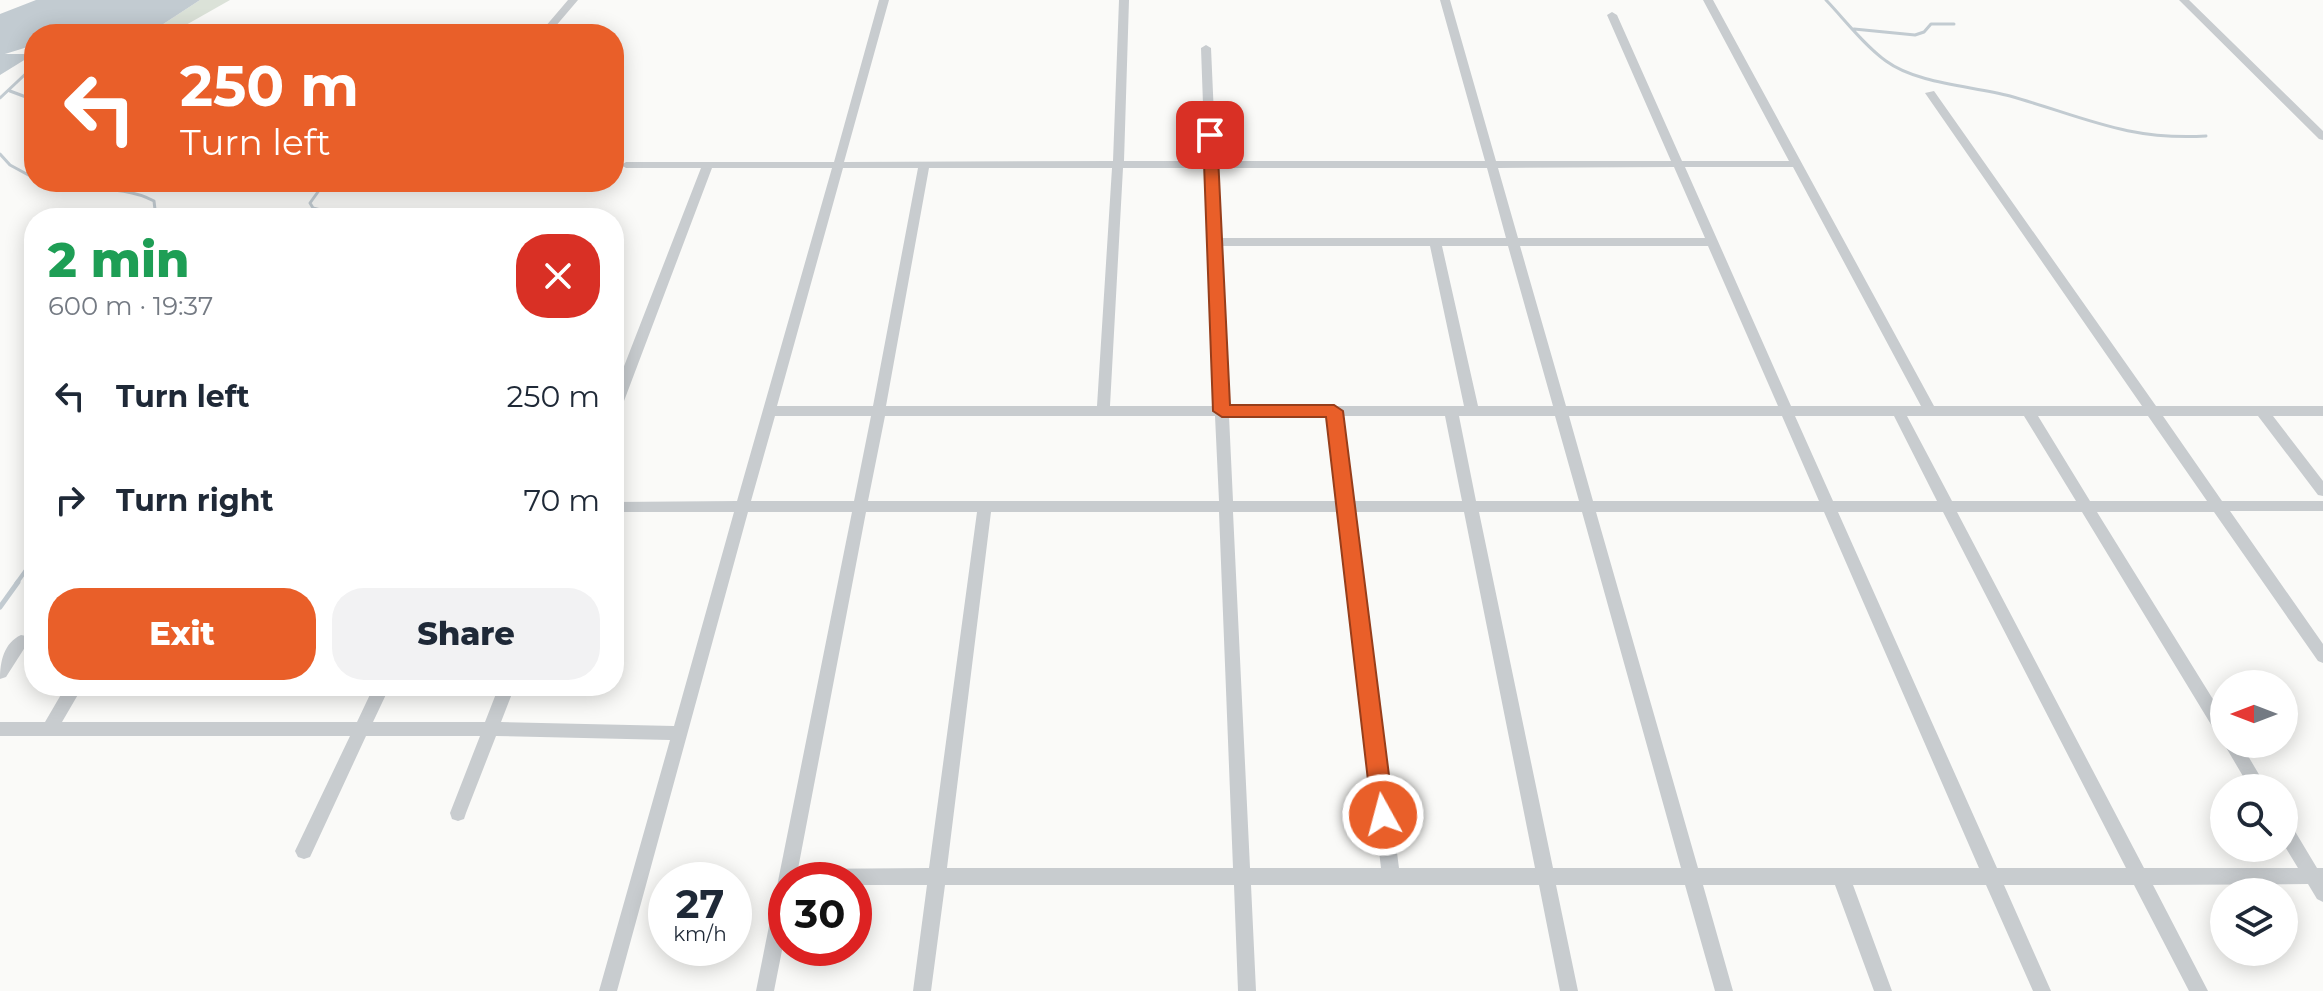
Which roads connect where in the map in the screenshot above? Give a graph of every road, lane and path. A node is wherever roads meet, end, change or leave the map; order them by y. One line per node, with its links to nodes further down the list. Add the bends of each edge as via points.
1 (573, 0): 8 (street)
2 (884, 0): 17 (street)
3 (1124, 0): 19 (street)
4 (1445, 0): 12 (street)
5 (1708, 0): 14 (street)
6 (2184, 0): 11 (street)
7 (1612, 15): 13 (street)
8 (553, 24)
9 (1206, 48): 20 (street)
10 (1930, 93): 38 (street)
11 (2323, 137)
12 (1491, 164): 13 (street); 20 (street); 23 (street)
13 (1678, 164): 14 (street); 24 (street)
14 (1797, 164): 36 (street)
15 (626, 165): 16 (street)
16 (708, 165): 17 (street); 25 (street)
17 (838, 165): 18 (street); 26 (street)
18 (924, 165): 19 (street); 27 (street)
19 (1118, 165): 20 (street); 28 (street)
20 (1211, 165): 21 (street)
21 (1214, 242): 22 (street); 29 (street)
22 (1435, 242): 23 (street); 32 (street)
23 (1513, 242): 24 (street); 33 (street)
24 (1712, 242): 34 (street)
25 (624, 383)
26 (770, 411): 27 (street); 44 (street)
27 (879, 411): 28 (street); 45 (street)
28 (1103, 411): 29 (street)
29 (1222, 411): 30 (street); 47 (street)
30 (1334, 411): 31 (street); 48 (street)
31 (1451, 411): 32 (street); 49 (street)
32 (1472, 411): 33 (street)
33 (1561, 411): 34 (street); 50 (street)
34 (1786, 411): 35 (street); 51 (street)
35 (1898, 411): 36 (street); 52 (street)
36 (1930, 411): 37 (street)
37 (2028, 411): 38 (street); 53 (street)
38 (2152, 411): 39 (street); 54 (street)
39 (2262, 411): 40 (street); 41 (street)
40 (2323, 411)
41 (2323, 491)
42 (2323, 506): 54 (street)
43 (624, 507): 44 (street)
44 (743, 507): 45 (street); 66 (street)
45 (860, 507): 46 (street); 70 (street)
46 (985, 507): 47 (street); 76 (street)
47 (1226, 507): 48 (street); 77 (street)
48 (1346, 507): 49 (street); 78 (street)
49 (1470, 507): 50 (street); 79 (street)
50 (1588, 507): 51 (street); 71 (street)
51 (1829, 507): 52 (street); 73 (street)
52 (1948, 507): 53 (street); 74 (street)
53 (2087, 507): 54 (street); 61 (street)
54 (2219, 507): 56 (street)
55 (21, 641): 57 (street)
56 (2323, 656)
57 (0, 672)
58 (69, 696): 63 (street)
59 (377, 696): 64 (street)
60 (503, 696): 65 (street)
61 (2210, 708)
62 (0, 729): 63 (street)
63 (49, 729): 64 (street)
64 (362, 729): 65 (street); 69 (street)
65 (491, 729): 66 (street); 67 (street)
66 (680, 733): 83 (street)
67 (458, 813)
68 (2298, 848): 75 (street)
69 (304, 851)
70 (791, 862)
71 (1692, 876): 72 (street); 79 (street); 88 (street)
72 (1841, 876): 73 (street); 89 (street)
73 (1991, 876): 74 (street); 90 (street)
74 (2139, 876): 75 (street); 91 (street)
75 (2318, 876): 81 (street)
76 (935, 877): 77 (street); 80 (street); 85 (street)
77 (1242, 877): 78 (street); 86 (street)
78 (1391, 877): 79 (street)
79 (1546, 877): 87 (street)
80 (872, 878)
81 (2323, 893)
82 (770, 966): 84 (street)
83 (608, 991)
84 (765, 991)
85 (922, 991)
86 (1247, 991)
87 (1569, 991)
88 (1724, 991)
89 (1883, 991)
90 (2042, 991)
91 (2199, 991)

